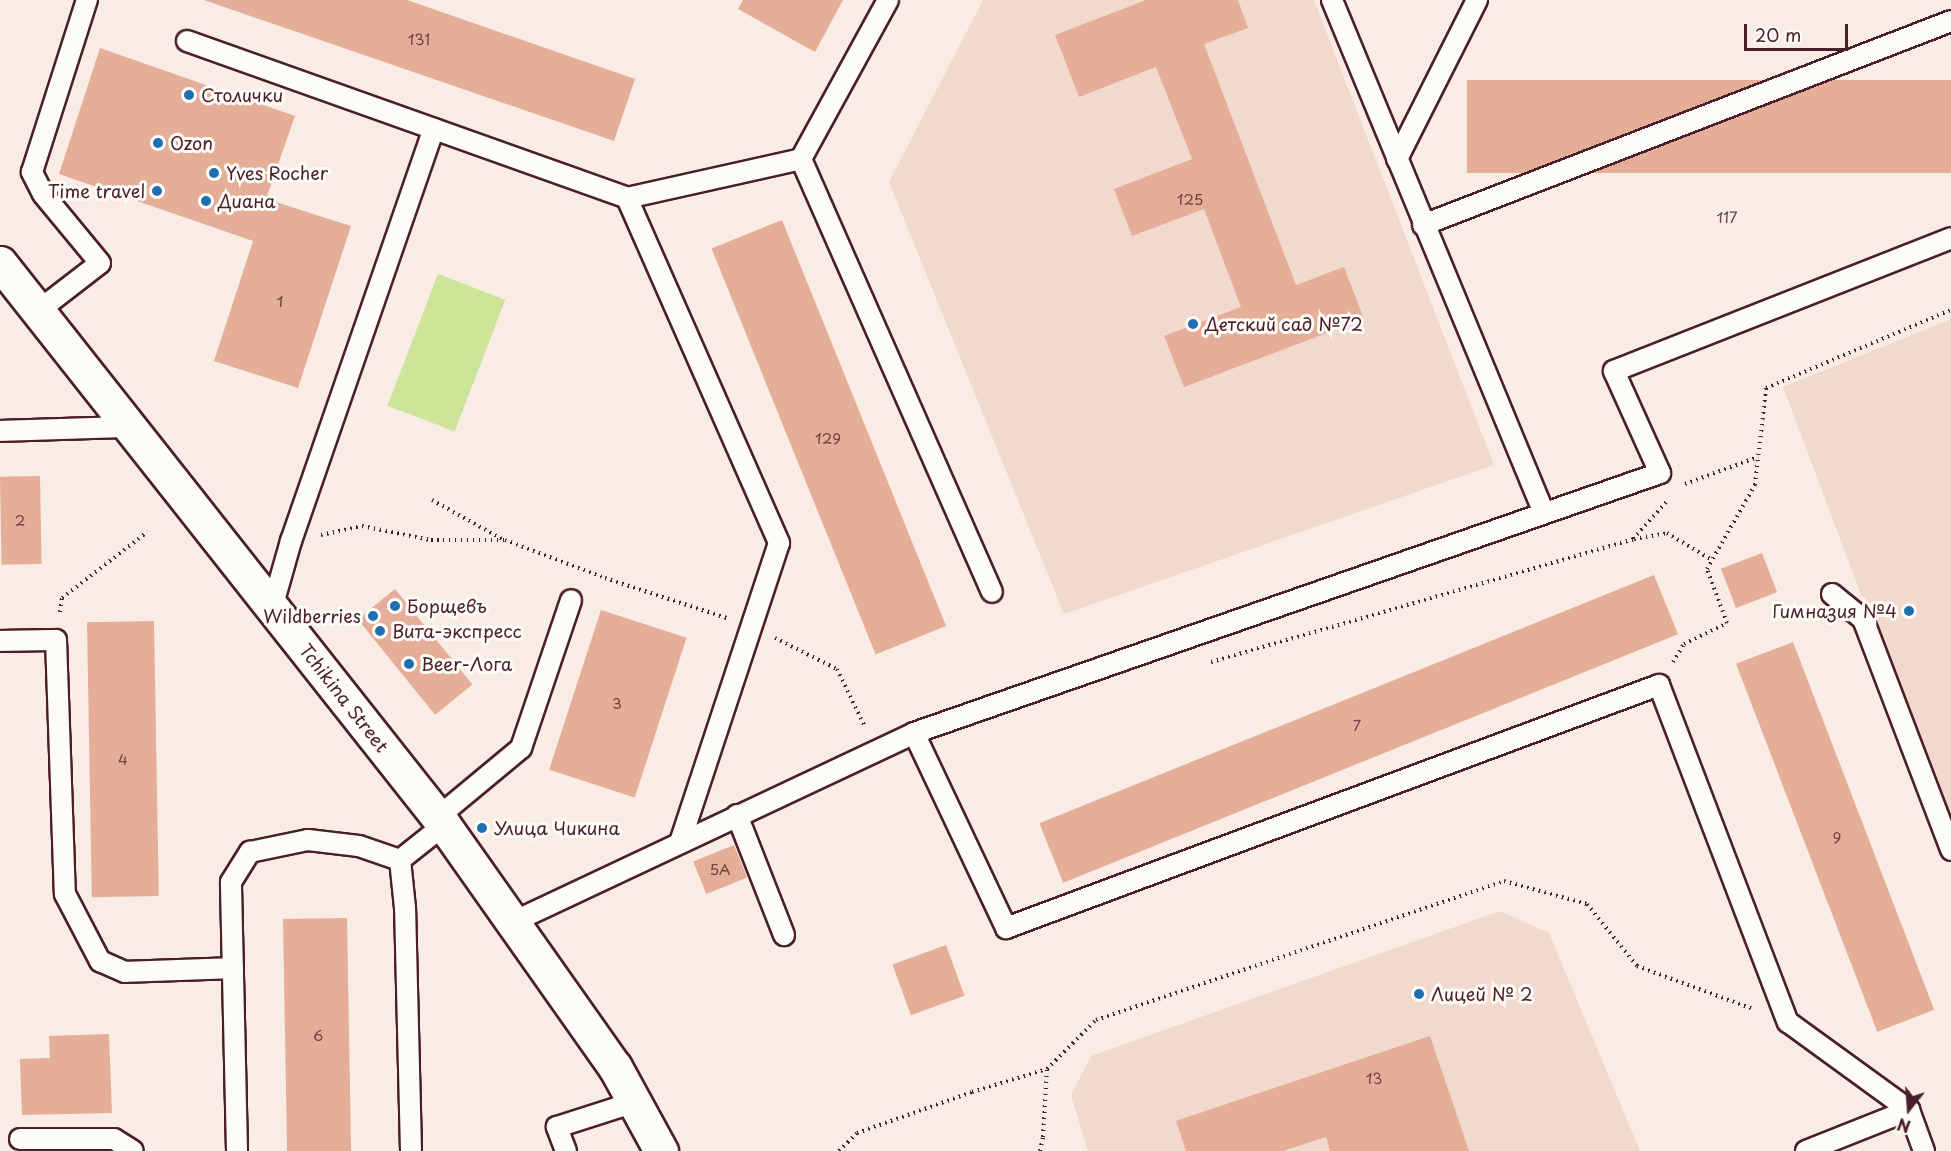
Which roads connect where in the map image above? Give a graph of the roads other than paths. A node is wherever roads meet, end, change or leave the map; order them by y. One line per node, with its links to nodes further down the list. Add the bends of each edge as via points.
1 (87, 0): 14 (lane, via 32,172 43,194 99,263)
2 (888, 0): 8 (lane)
3 (1332, 0): 9 (lane)
4 (1477, 0): 9 (lane)
5 (1951, 21): 11 (lane)
6 (187, 41): 7 (lane)
7 (434, 129): 10 (lane); 21 (lane, via 291,542)
8 (801, 159): 10 (lane); 18 (lane)
9 (1396, 159): 11 (lane)
10 (627, 198): 26 (lane, via 779,543)
11 (1423, 225): 17 (lane)
12 (1951, 238): 17 (lane, via 1614,371 1660,473)
13 (4, 276): 14 (street, Tchikina Street)
14 (38, 311): 15 (street, Tchikina Street)
15 (130, 427): 16 (lane); 21 (street, Tchikina Street)
16 (0, 431)
17 (1544, 513): 23 (lane)
18 (992, 592)
19 (1832, 594): 27 (lane, via 1863,619)
20 (571, 600): 25 (lane, via 521,748)
21 (272, 608): 25 (street, Tchikina Street)
22 (0, 641): 31 (lane, via 56,640 65,894 100,961 125,972)
23 (914, 732): 24 (lane); 33 (lane, via 1006,928 1659,685 1788,1022)
24 (737, 815): 26 (lane); 30 (lane)
25 (441, 821): 28 (lane); 29 (street, Tchikina Street)
26 (680, 842): 29 (lane)
27 (1951, 850)
28 (400, 860): 31 (lane, via 359,846 308,840 249,852 231,882); 37 (lane, via 405,908)
29 (513, 922): 32 (street, Tchikina Street, via 615,1067)
30 (784, 935)
31 (233, 968): 36 (lane)
32 (635, 1102): 38 (lane, via 557,1127); 39 (street, Tchikina Street)
33 (1909, 1110): 40 (lane); 41 (lane)
34 (20, 1139): 35 (lane, via 114,1139)
35 (133, 1151)
36 (237, 1151)
37 (411, 1151)
38 (566, 1151)
39 (661, 1151)
40 (1806, 1151)
41 (1924, 1151)

